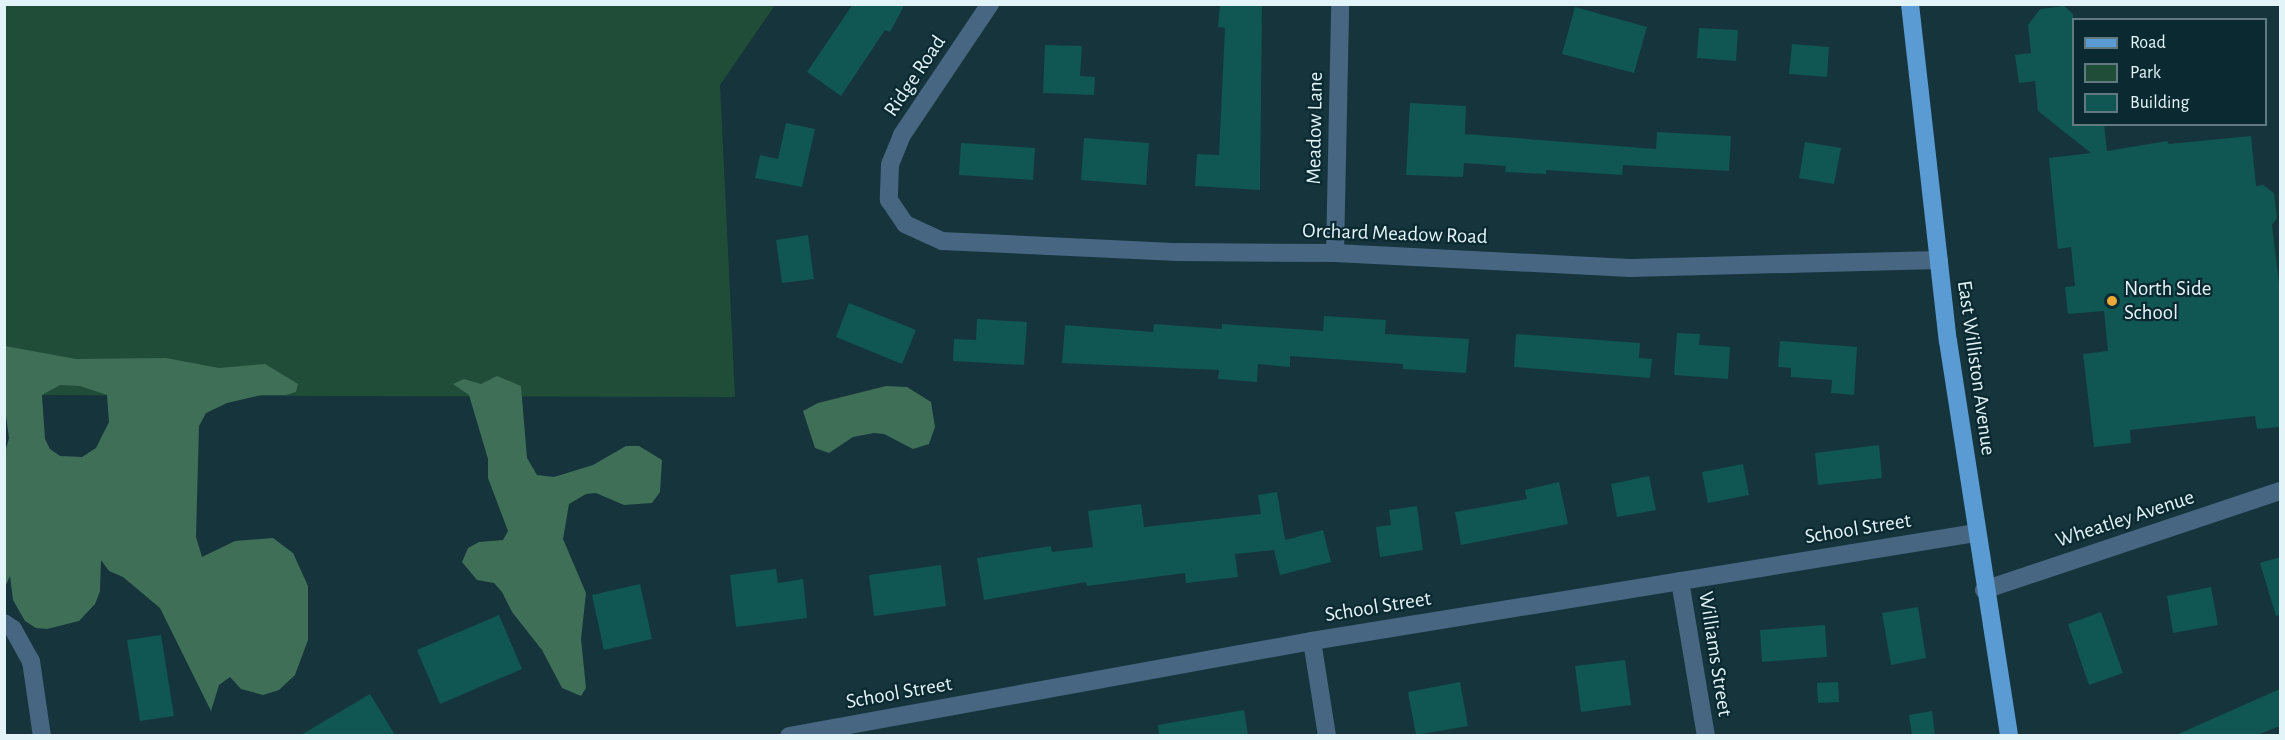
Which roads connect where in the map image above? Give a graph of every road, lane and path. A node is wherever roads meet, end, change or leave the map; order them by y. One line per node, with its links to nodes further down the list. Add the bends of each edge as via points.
1 (990, 4): 4 (street, Ridge Road, via 902,135)
2 (1340, 4): 5 (street, Meadow Lane)
3 (1910, 4): 6 (main road, East Williston Avenue)
4 (888, 177): 5 (street, Orchard Meadow Road, via 889,200 905,224 942,241 1178,252)
5 (1335, 253): 6 (street, Orchard Meadow Road, via 1630,268)
6 (1939, 260): 8 (main road, East Williston Avenue)
7 (2280, 491): 10 (street, Wheatley Avenue)
8 (1976, 533): 9 (street, School Street); 10 (main road, East Williston Avenue)
9 (1680, 581): 12 (street, School Street); 17 (street, Williams Street)
10 (1984, 590): 18 (main road, East Williston Avenue)
11 (4, 623): 14 (street, via 13,630 31,661)
12 (1312, 641): 13 (street, School Street); 16 (street)
13 (871, 728): 15 (street, School Street)
14 (42, 735)
15 (789, 735)
16 (1327, 735)
17 (1706, 735)
18 (2008, 735)

